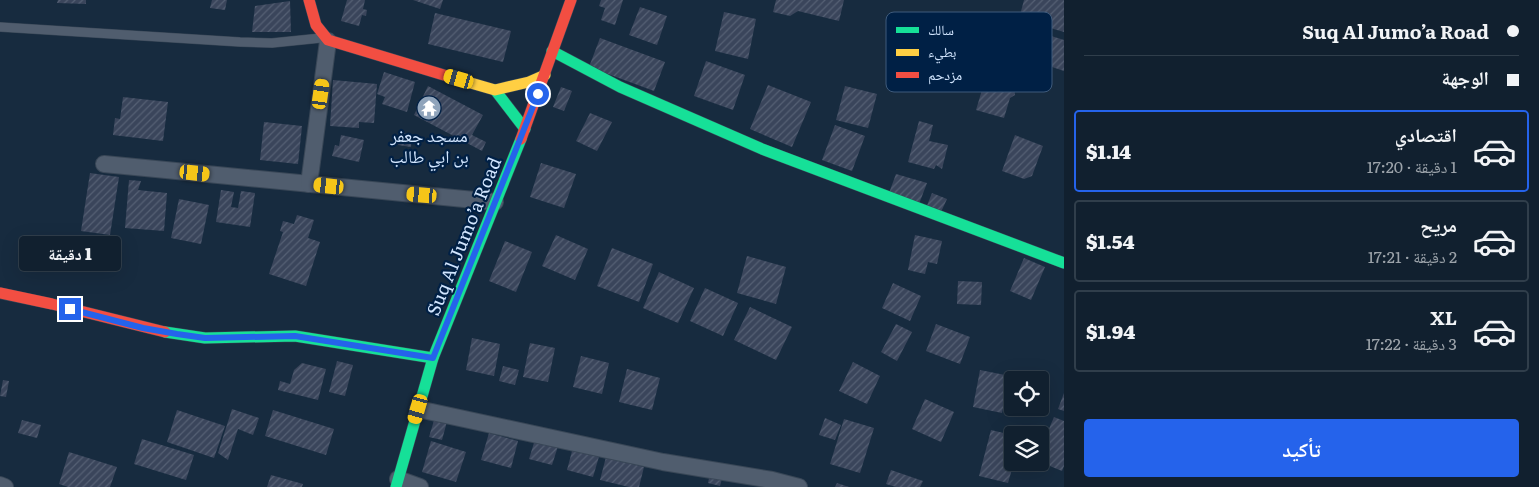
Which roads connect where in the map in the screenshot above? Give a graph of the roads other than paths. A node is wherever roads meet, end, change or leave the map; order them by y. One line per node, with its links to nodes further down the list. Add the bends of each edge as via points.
1 (309, 0): 4 (street)
2 (571, 0): 5 (street, Suq Al Jumo’a Road)
3 (0, 26): 4 (lane, via 240,42)
4 (326, 39): 7 (street); 10 (street)
5 (552, 51): 6 (street, Suq Al Jumo’a Road); 12 (street, via 620,87 762,150)
6 (545, 76): 7 (street); 8 (street, Suq Al Jumo’a Road)
7 (494, 90): 8 (street)
8 (525, 129): 11 (street, Suq Al Jumo’a Road)
9 (104, 164): 10 (street)
10 (309, 184): 11 (street)
11 (494, 202): 14 (street, Suq Al Jumo’a Road)
12 (1064, 263)
13 (0, 293): 14 (street, via 177,334 205,338 295,336)
14 (433, 358): 15 (street, Suq Al Jumo’a Road)
15 (418, 409): 16 (street, Suq Al Jumo’a Road); 20 (street, via 663,462)
16 (397, 483): 19 (street)
17 (0, 485): 18 (street)
18 (5, 487)
19 (420, 487)
20 (799, 487)

